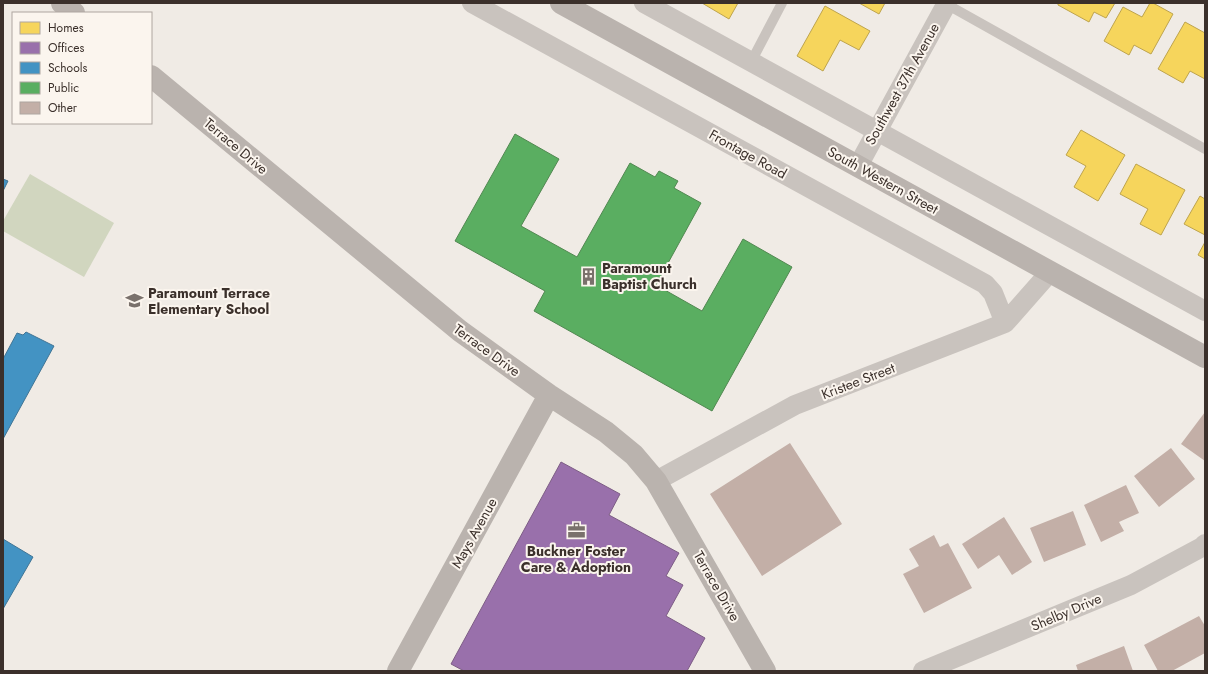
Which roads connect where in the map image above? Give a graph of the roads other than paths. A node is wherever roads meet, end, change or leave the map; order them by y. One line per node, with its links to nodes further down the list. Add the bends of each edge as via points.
1 (62, 3): 7 (street)
2 (472, 3): 15 (street, Frontage Road, via 986,284 993,293)
3 (561, 3): 12 (street, South Western Street)
4 (644, 3): 8 (street)
5 (782, 3): 8 (lane)
6 (946, 4): 10 (street, Southwest 37th Avenue); 11 (lane)
7 (73, 12)
8 (751, 62): 10 (street)
9 (152, 77): 17 (street, Terrace Drive, via 460,331)
10 (877, 131): 12 (street, Southwest 37th Avenue); 14 (street)
11 (1205, 149)
12 (858, 166): 13 (street, South Western Street)
13 (1050, 272): 15 (street, Kristee Street); 16 (street, South Western Street)
14 (1205, 311)
15 (1005, 322): 18 (street, Kristee Street, via 795,405)
16 (1205, 357)
17 (549, 395): 18 (street, Terrace Drive, via 606,432 634,455); 20 (street, Mays Avenue)
18 (656, 481): 21 (street, Terrace Drive)
19 (1205, 544): 22 (street, Shelby Drive, via 1131,584)
20 (404, 669)
21 (766, 671)
22 (923, 671)

